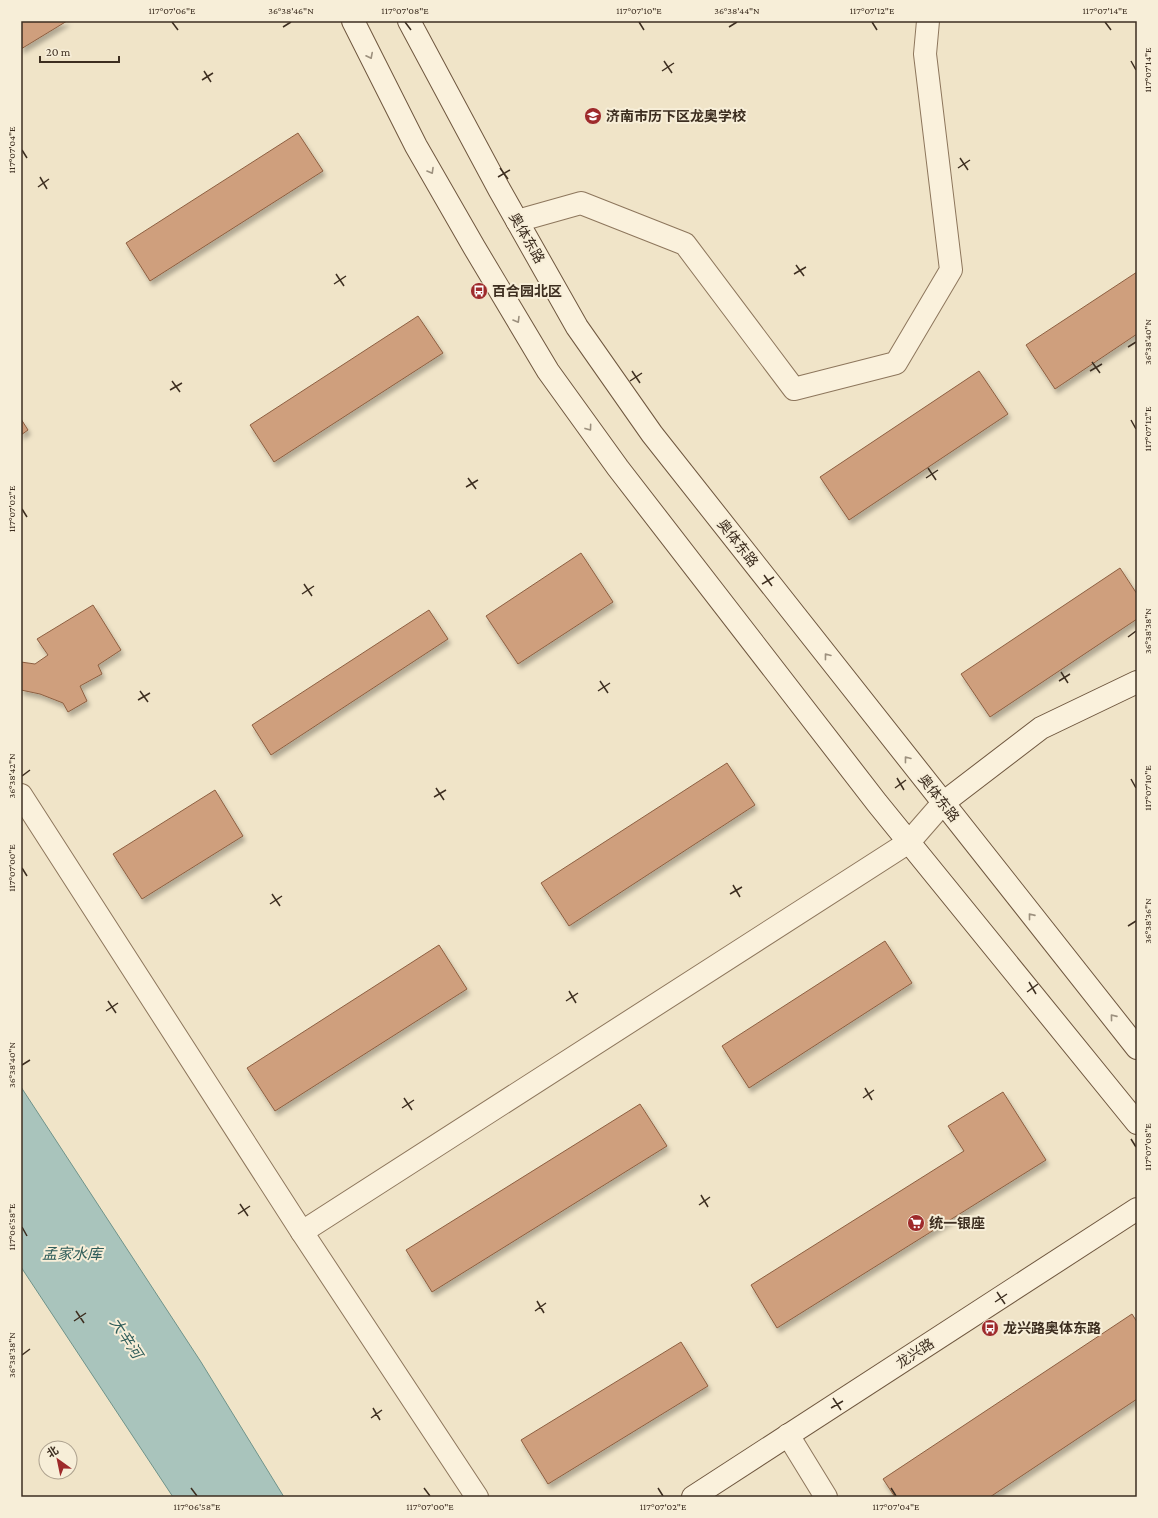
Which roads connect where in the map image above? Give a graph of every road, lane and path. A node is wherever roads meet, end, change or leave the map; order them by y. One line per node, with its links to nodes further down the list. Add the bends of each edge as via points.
1 (353, 21): 8 (street, one-way to 8, via 416,146 548,371 618,468)
2 (409, 21): 4 (street, 奥体东路)
3 (928, 21): 4 (street, via 925,54 951,270 896,362 794,389 686,244 581,203)
4 (517, 221): 7 (street, 奥体东路, one-way to 4, via 652,434 577,327)
5 (1137, 682): 7 (street, via 1041,728)
6 (21, 795): 12 (street)
7 (942, 803): 8 (street); 9 (street, 奥体东路, one-way to 7)
8 (909, 842): 10 (street); 12 (street)
9 (1137, 1048)
10 (1137, 1122)
11 (1137, 1209): 13 (street, 龙兴路)
12 (302, 1232): 14 (street)
13 (788, 1435): 15 (street, 龙兴路); 16 (street)
14 (477, 1497)
15 (693, 1497)
16 (826, 1497)

